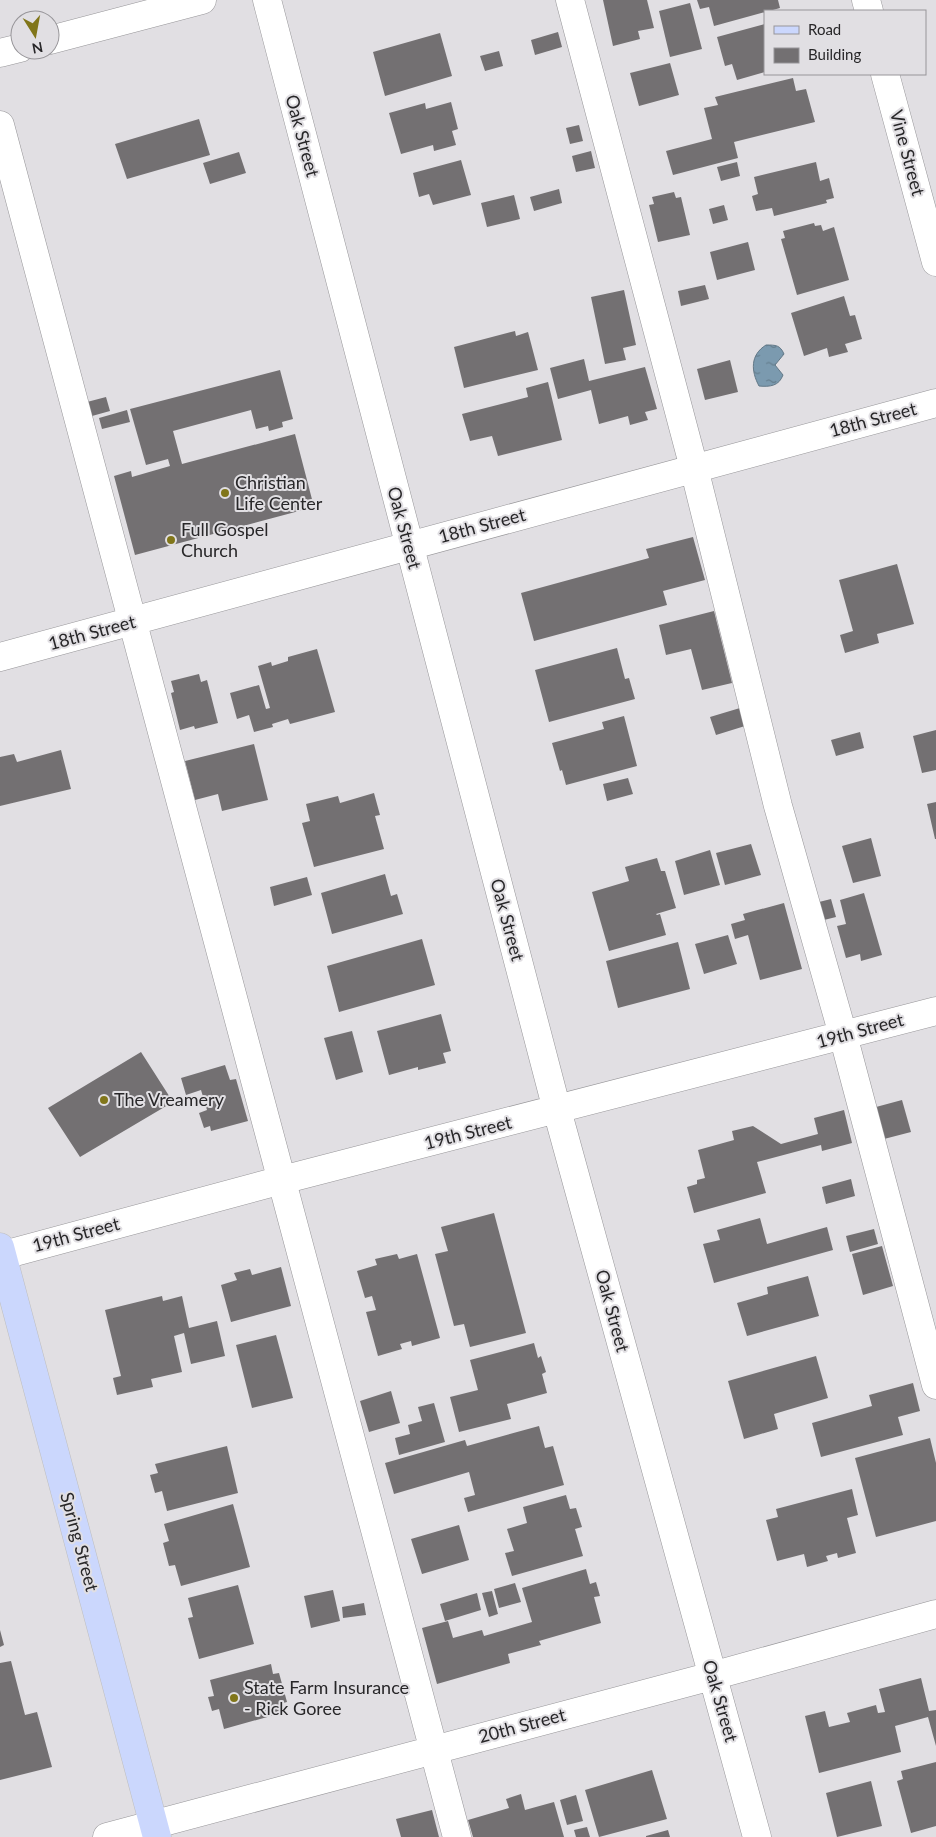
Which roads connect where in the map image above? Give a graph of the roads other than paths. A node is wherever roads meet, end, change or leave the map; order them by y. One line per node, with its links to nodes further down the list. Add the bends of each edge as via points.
1 (202, 0): 4 (street)
2 (267, 0): 10 (street, Oak Street)
3 (570, 0): 9 (street)
4 (60, 37)
5 (885, 75): 7 (street, Vine Street)
6 (0, 126): 11 (street)
7 (936, 262)
8 (936, 403): 9 (street, 18th Street)
9 (694, 468): 10 (street, 18th Street); 14 (street, via 778,806)
10 (409, 546): 11 (street, 18th Street); 15 (street, Oak Street)
11 (132, 622): 12 (street, 18th Street); 16 (street)
12 (0, 657)
13 (936, 1011): 14 (street, 19th Street)
14 (843, 1035): 15 (street, 19th Street); 18 (street)
15 (556, 1110): 16 (street, 19th Street); 20 (street, Oak Street)
16 (282, 1180): 17 (street, 19th Street); 21 (street)
17 (1, 1252): 22 (main road, Spring Street)
18 (936, 1385)
19 (936, 1614): 20 (street, 20th Street)
20 (712, 1676): 21 (street, 20th Street); 25 (street, Oak Street)
21 (433, 1750): 22 (street, 20th Street); 24 (street)
22 (156, 1831): 23 (street, 20th Street)
23 (107, 1837)
24 (456, 1837)
25 (757, 1837)

